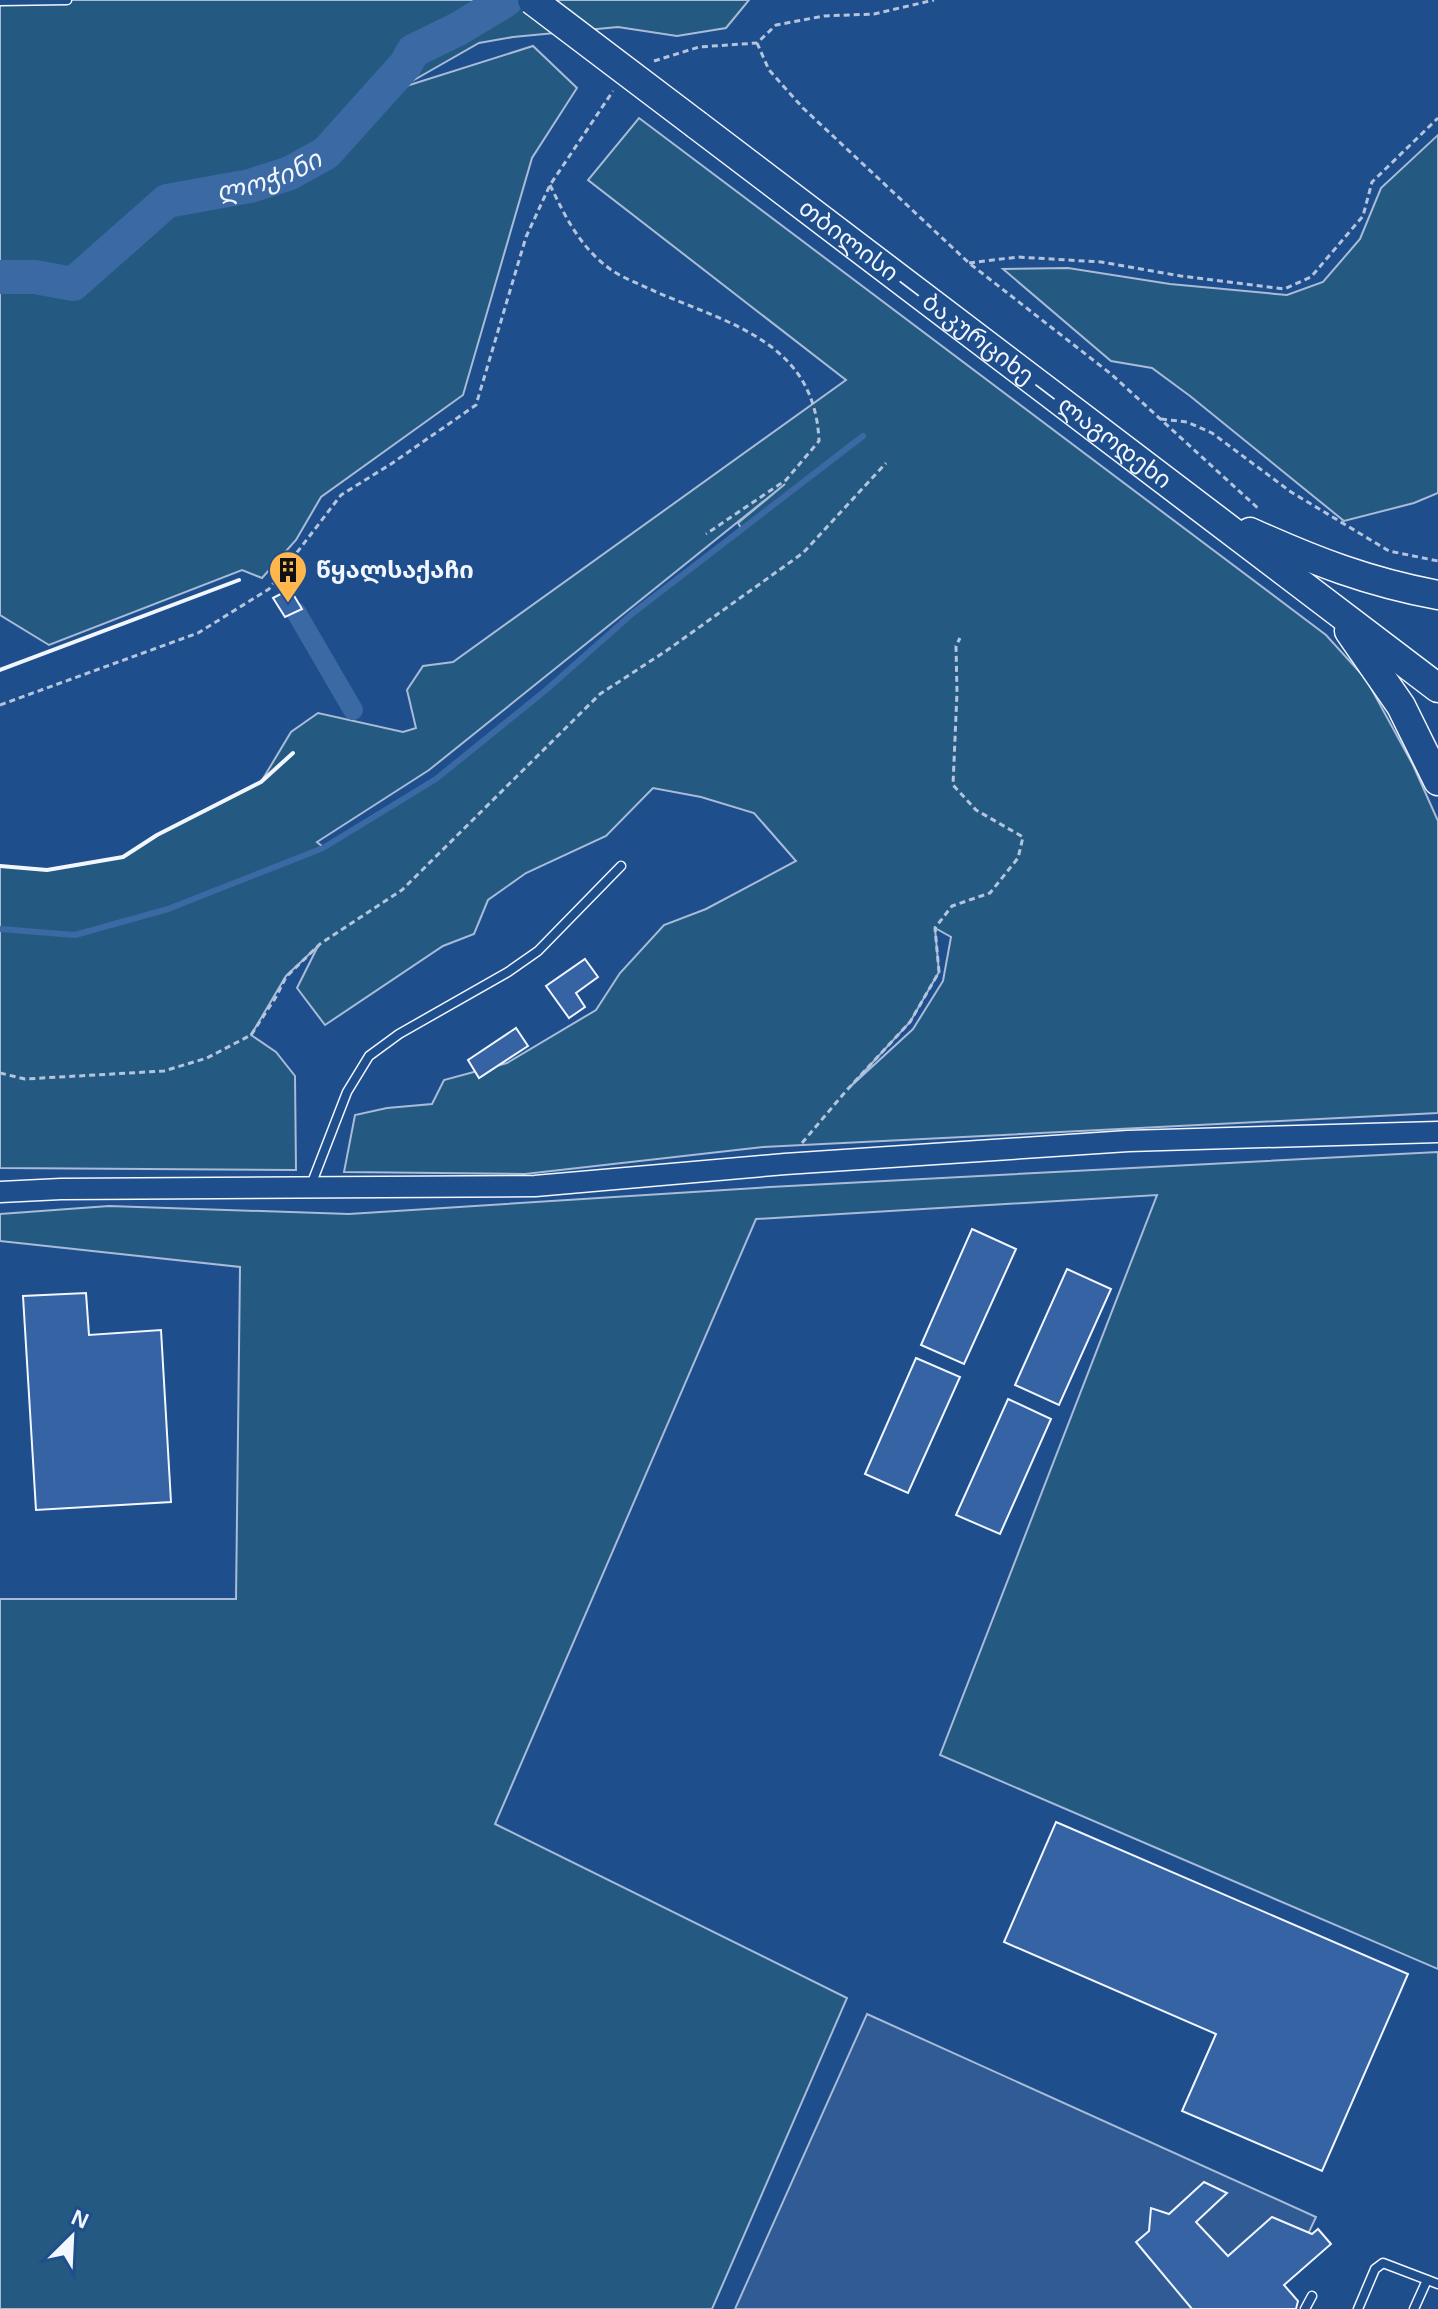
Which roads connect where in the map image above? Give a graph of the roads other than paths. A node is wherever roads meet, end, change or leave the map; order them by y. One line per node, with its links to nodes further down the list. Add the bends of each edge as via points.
1 (67, 0): 3 (lane)
2 (532, 0): 4 (highway, თბილისი — ბაკურციხე — ლაგოდეხი, bridge)
3 (0, 1)
4 (1205, 511): 5 (highway, via 1316,562); 6 (highway, თბილისი — ბაკურციხე — ლაგოდეხი)
5 (1438, 595)
6 (1337, 614): 7 (highway, თბილისი — ბაკურციხე — ლაგოდეხი); 8 (highway, via 1401,706)
7 (1438, 688)
8 (1438, 781)
9 (621, 866): 11 (lane, via 538,951 369,1056 347,1092)
10 (1438, 1132): 11 (street, via 1128,1141 535,1186)
11 (310, 1186): 12 (street)
12 (0, 1192)
13 (1427, 2280): 14 (lane); 17 (lane, via 1383,2263 1375,2269); 18 (lane)
14 (1438, 2284)
15 (1312, 2296): 16 (lane)
16 (1305, 2309)
17 (1358, 2309)
18 (1414, 2309)

